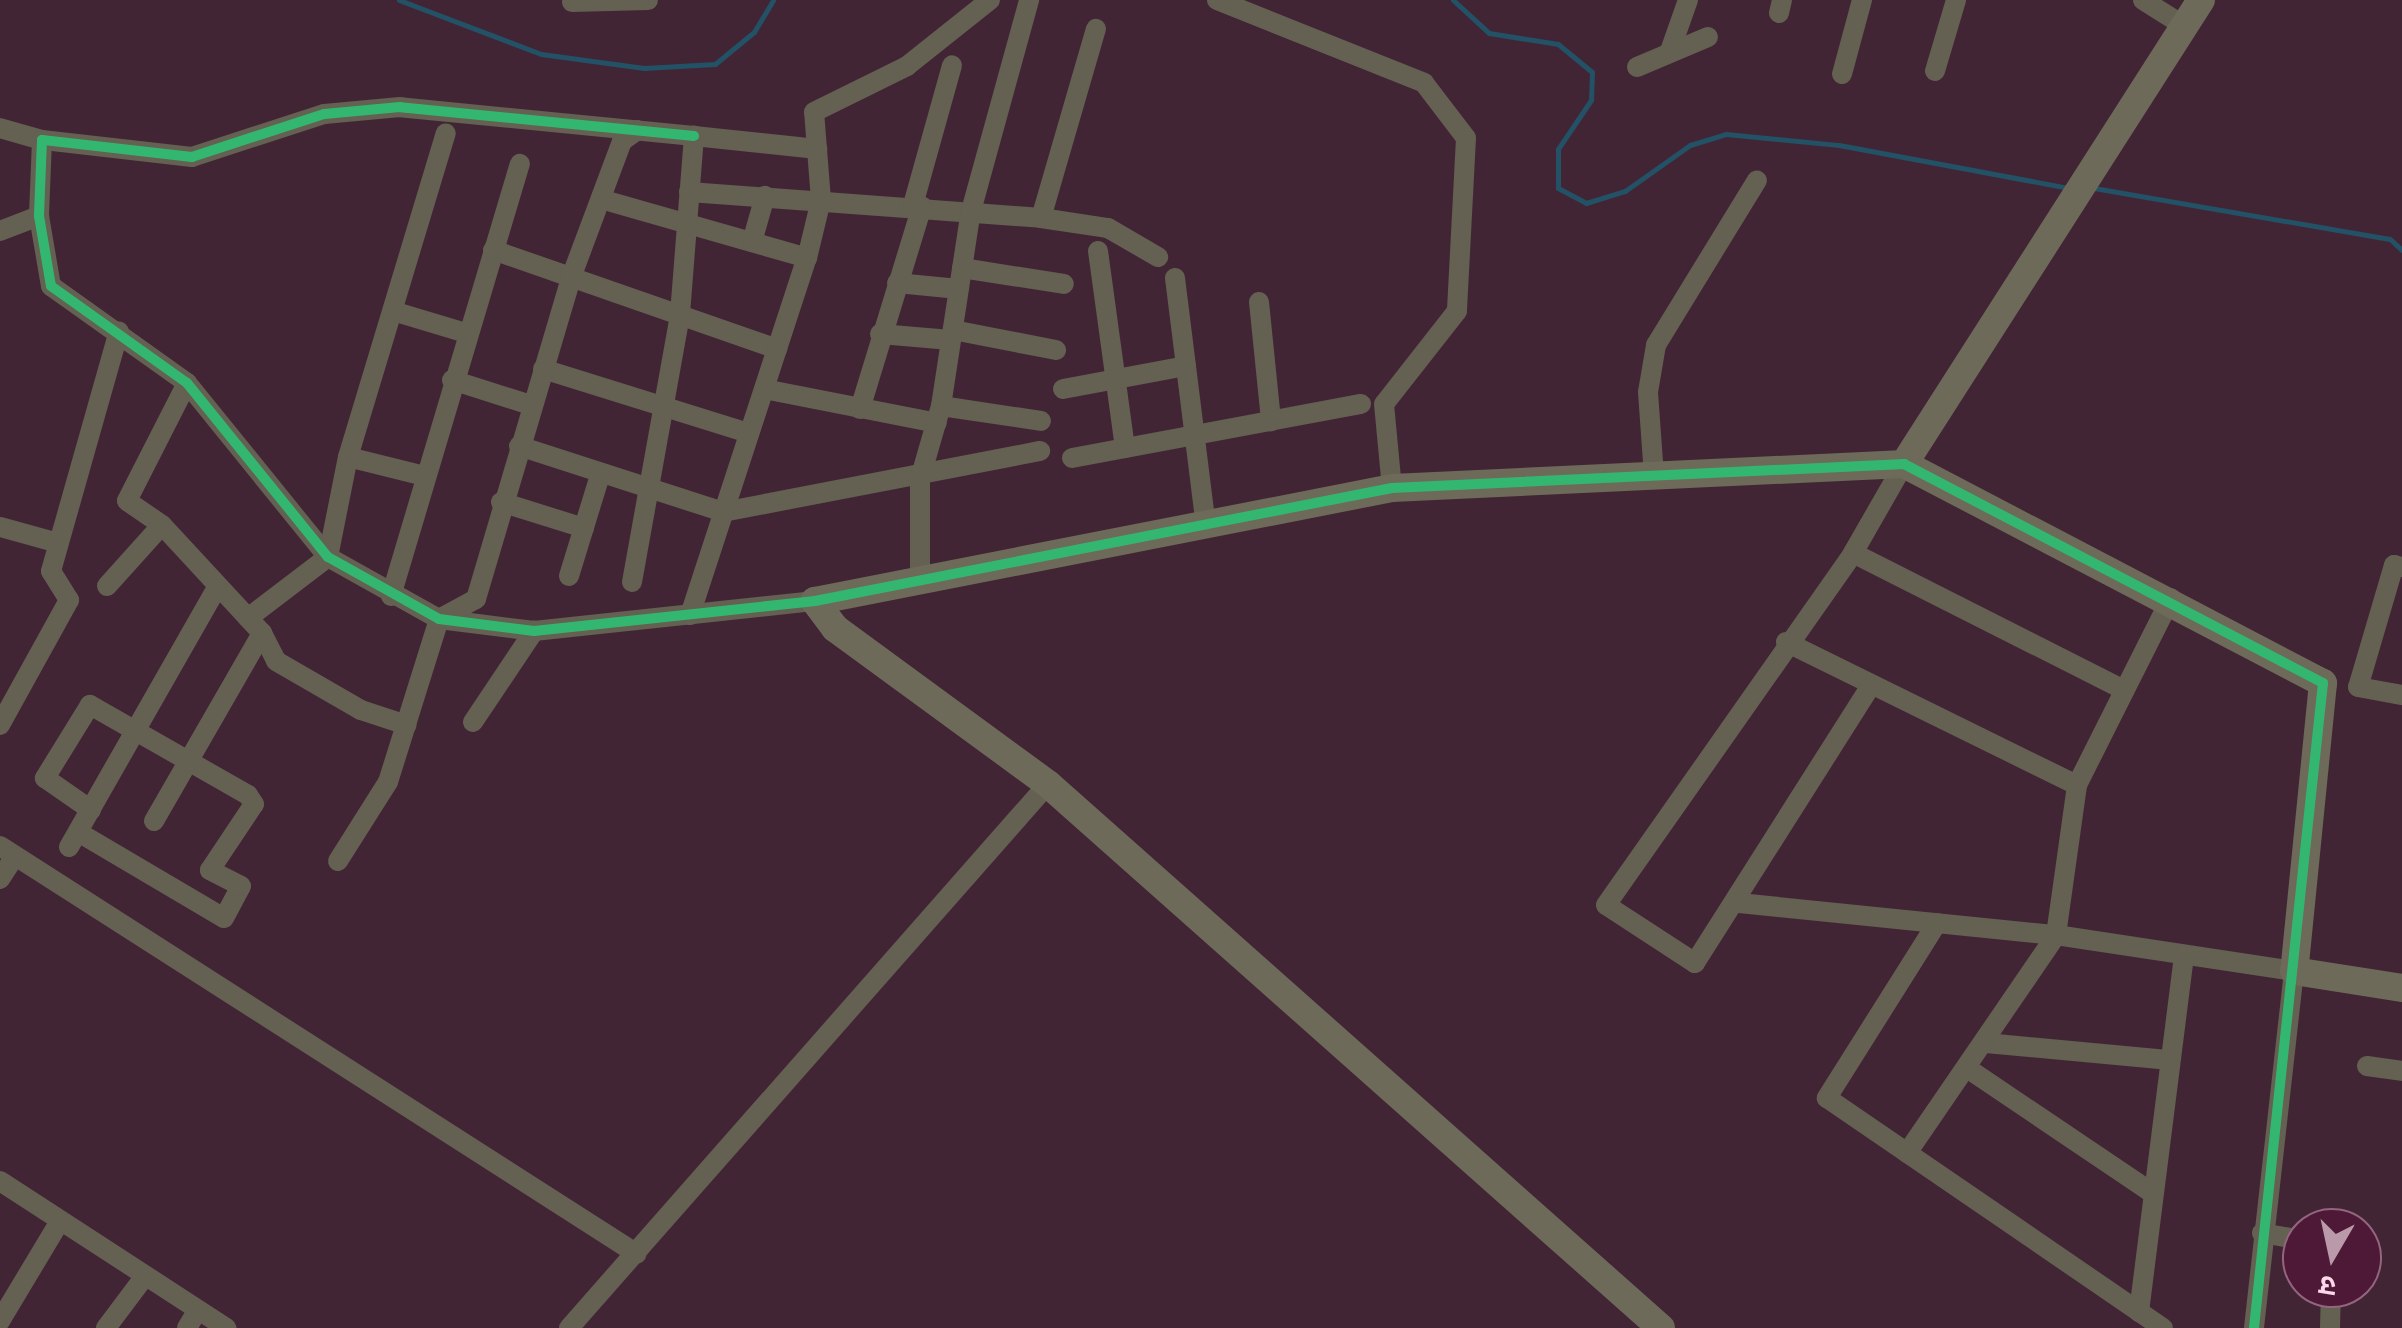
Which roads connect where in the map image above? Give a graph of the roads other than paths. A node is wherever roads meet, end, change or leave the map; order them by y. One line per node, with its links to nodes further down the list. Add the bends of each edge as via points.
1 (648, 0): 10 (street)
2 (990, 0): 24 (street, via 908,66 814,112)
3 (1030, 0): 32 (street)
4 (1217, 0): 83 (street, via 1424,83 1466,138 1457,311 1384,404)
5 (1688, 0): 14 (street)
6 (1862, 0): 18 (street)
7 (1956, 0): 17 (street)
8 (2143, 0): 11 (street)
9 (2201, 0): 11 (street)
10 (571, 6)
11 (2181, 24): 78 (street, via 2077,200)
12 (1096, 30): 34 (street)
13 (1708, 37): 14 (street)
14 (1670, 51): 16 (street)
15 (952, 65): 31 (street)
16 (1637, 67)
17 (1935, 71)
18 (1842, 74)
19 (0, 128): 23 (street)
20 (638, 130): 22 (street); 23 (street, via 400,107 324,114 192,157); 43 (street, via 622,141)
21 (446, 134): 49 (street)
22 (694, 136): 24 (street); 27 (street)
23 (42, 140): 33 (street)
24 (817, 149): 29 (street)
25 (520, 164): 38 (street)
26 (1756, 180): 81 (street, via 1656,345 1648,392)
27 (690, 192): 28 (street); 35 (street)
28 (765, 196): 29 (street); 37 (street)
29 (822, 200): 31 (street); 41 (street)
30 (611, 202): 35 (street)
31 (918, 206): 32 (street); 45 (street)
32 (971, 211): 34 (street); 42 (street)
33 (39, 216): 36 (street); 51 (street, via 51,286)
34 (1042, 218): 40 (street, via 1108,228)
35 (687, 223): 37 (street); 50 (street)
36 (0, 231)
37 (752, 242): 41 (street)
38 (493, 250): 43 (street); 52 (street)
39 (1098, 252): 59 (street)
40 (1158, 257)
41 (807, 258): 55 (street)
42 (962, 268): 46 (street); 47 (street)
43 (572, 274): 50 (street); 58 (street)
44 (1175, 278): 57 (street)
45 (897, 282): 47 (street); 53 (street)
46 (1064, 284)
47 (959, 289): 54 (street)
48 (1259, 302): 70 (street)
49 (396, 312): 52 (street); 76 (street)
50 (680, 314): 55 (street); 64 (street)
51 (119, 332): 61 (street); 91 (street)
52 (466, 333): 60 (street)
53 (880, 334): 54 (street); 67 (street)
54 (952, 335): 56 (street); 68 (street)
55 (777, 349): 62 (street)
56 (1056, 350)
57 (1186, 366): 59 (street); 72 (street)
58 (542, 369): 64 (street); 66 (street)
59 (1115, 379): 63 (street); 74 (street)
60 (452, 380): 66 (street); 80 (street)
61 (187, 384): 87 (street, via 127,501); 93 (street)
62 (764, 389): 67 (street); 71 (street)
63 (1064, 389)
64 (664, 404): 71 (street); 84 (street)
65 (1361, 404): 70 (street)
66 (532, 405): 73 (street)
67 (860, 409): 68 (street)
68 (939, 414): 69 (street); 82 (street)
69 (1041, 421)
70 (1271, 421): 72 (street)
71 (750, 433): 86 (street)
72 (1194, 435): 74 (street); 90 (street)
73 (519, 446): 79 (street); 85 (street)
74 (1124, 448): 77 (street)
75 (1040, 451): 82 (street)
76 (348, 457): 80 (street); 93 (street)
77 (1072, 458)
78 (1904, 464): 81 (street); 92 (street); 101 (street)
79 (600, 475): 84 (street); 89 (street)
80 (425, 476): 100 (street)
81 (1654, 476): 83 (street)
82 (920, 479): 86 (street); 96 (street)
83 (1392, 488): 90 (street)
84 (651, 493): 86 (street); 97 (street)
85 (501, 502): 89 (street); 102 (street)
86 (723, 512): 104 (street)
87 (162, 525): 98 (street); 99 (street)
88 (0, 527): 91 (street)
89 (584, 528): 95 (street)
90 (1206, 528): 96 (street)
91 (58, 544): 115 (street, via 51,571 69,600)
92 (1853, 552): 109 (street); 111 (street)
93 (328, 556): 100 (street); 106 (street)
94 (2402, 567): 112 (street, via 2394,565 2358,687)
95 (569, 576)
96 (920, 576): 103 (street)
97 (632, 582)
98 (106, 586)
99 (216, 588): 106 (street); 116 (street)
100 (391, 596): 105 (street)
101 (2171, 598): 111 (street); 129 (street, via 2324,683)
102 (476, 599): 105 (street); 107 (street)
103 (815, 602): 104 (street); 118 (street, via 834,628)
104 (690, 615): 108 (street)
105 (439, 619): 107 (street); 114 (street)
106 (255, 625): 114 (street, via 276,661 360,710); 117 (street)
107 (504, 627): 108 (street)
108 (528, 639): 113 (street)
109 (1786, 642): 110 (street); 125 (street, via 1606,905 1694,963)
110 (1870, 687): 119 (street); 125 (street)
111 (2124, 690): 119 (street)
112 (2402, 695)
113 (473, 722)
114 (408, 725): 123 (street, via 388,782)
115 (0, 726)
116 (140, 731): 117 (street); 120 (street); 120 (street, via 88,706 45,778)
117 (192, 759): 120 (street, via 254,804 210,870 241,886 224,918 73,839); 121 (street)
118 (1048, 784): 142 (street); 150 (street)
119 (2077, 785): 127 (street)
120 (91, 810)
121 (154, 821)
122 (7, 851): 124 (street); 142 (street)
123 (338, 861)
124 (0, 878)
125 (1739, 903): 126 (street)
126 (1937, 923): 127 (street); 136 (street, via 1827,1098)
127 (2056, 935): 128 (street); 131 (street)
128 (2184, 955): 129 (street); 132 (street)
129 (2294, 971): 130 (street); 140 (street)
130 (2401, 985)
131 (1986, 1043): 132 (street); 134 (street)
132 (2170, 1060): 138 (street)
133 (2367, 1066): 135 (street)
134 (1967, 1068): 136 (street); 138 (street)
135 (2402, 1071)
136 (1907, 1153): 144 (street)
137 (1, 1185): 139 (street)
138 (2150, 1192): 144 (street)
139 (60, 1220): 143 (street); 146 (street)
140 (2262, 1233): 141 (street); 152 (street)
141 (2282, 1236)
142 (637, 1254): 149 (street)
143 (145, 1276): 145 (street); 147 (street)
144 (2139, 1312): 151 (street)
145 (193, 1319): 148 (street)
146 (0, 1321)
147 (106, 1328)
148 (226, 1328)
149 (568, 1328)
150 (1661, 1328)
151 (2163, 1328)
152 (2254, 1328)

